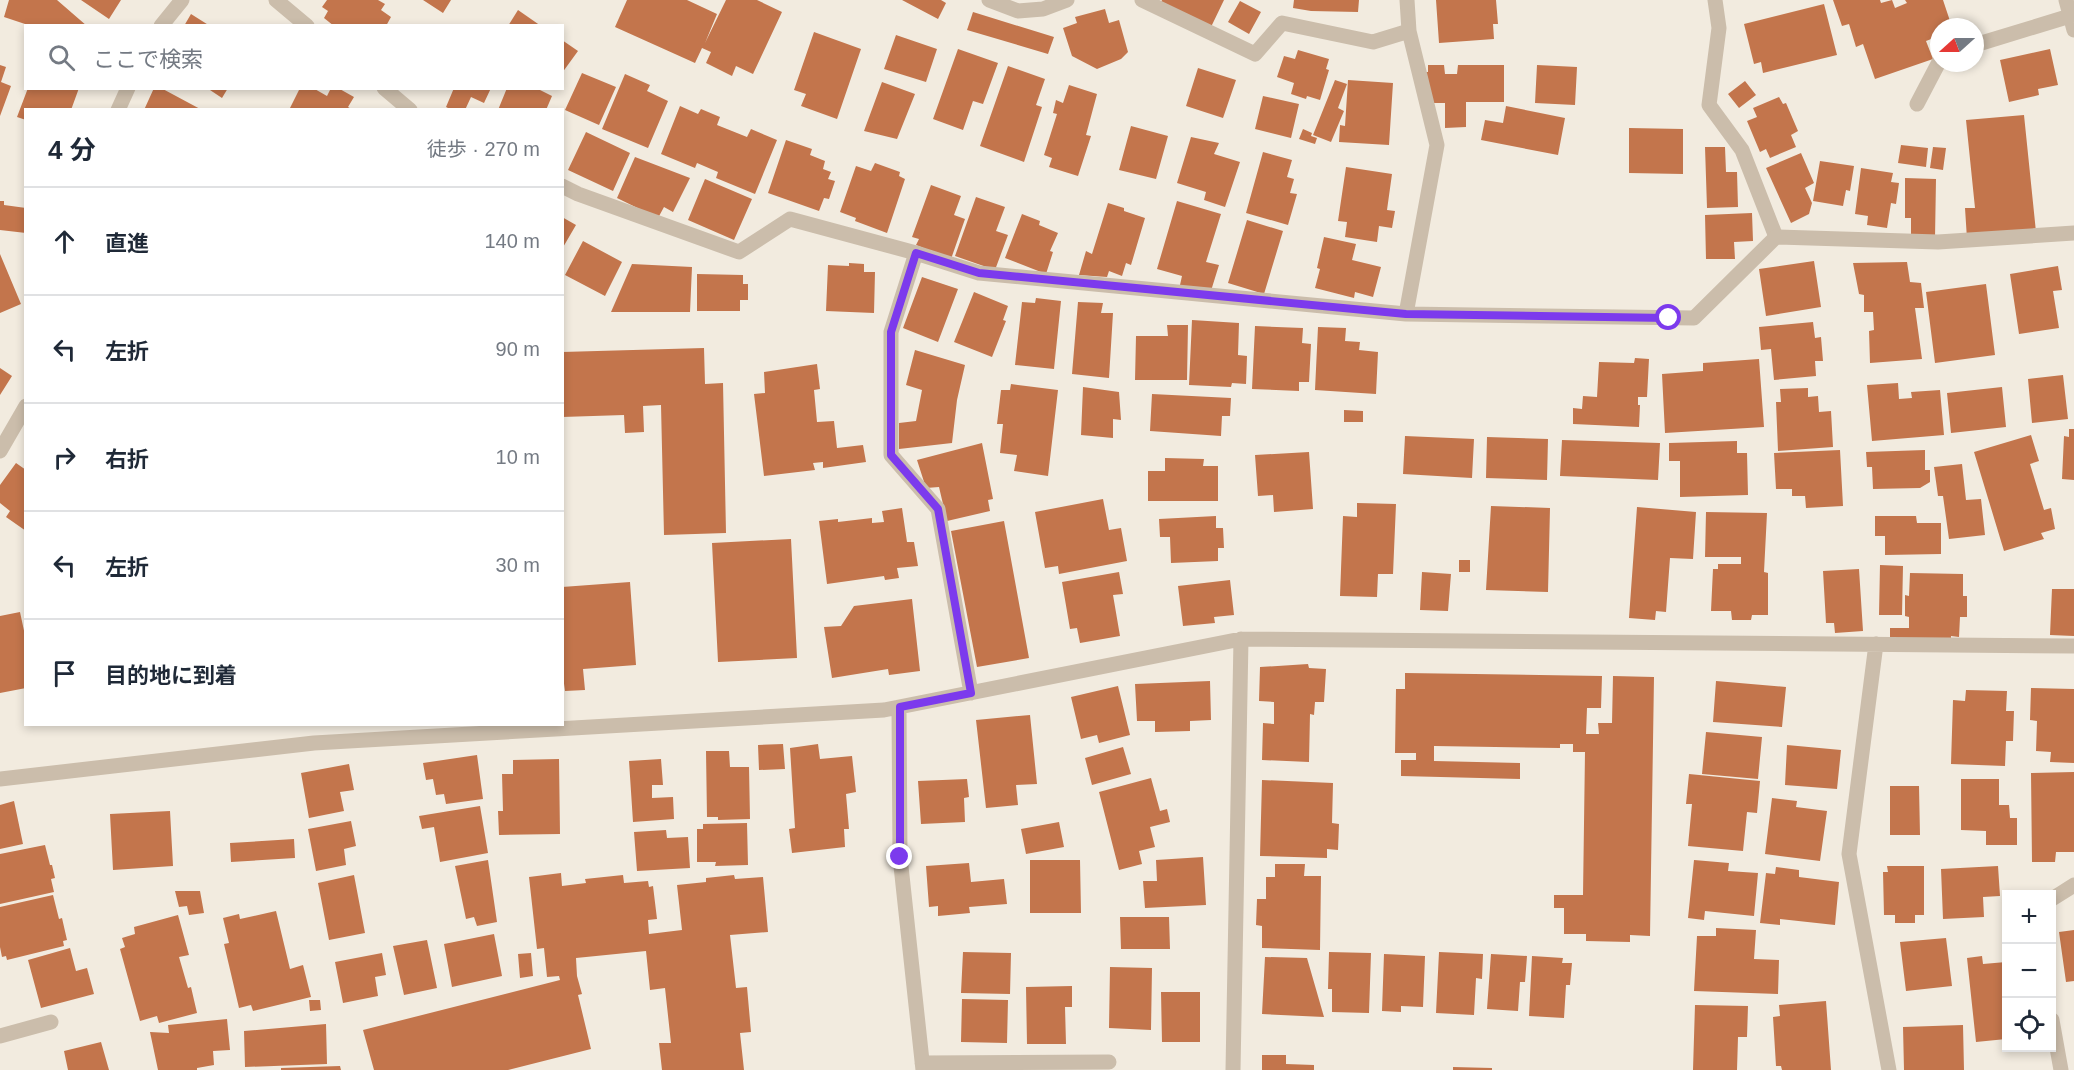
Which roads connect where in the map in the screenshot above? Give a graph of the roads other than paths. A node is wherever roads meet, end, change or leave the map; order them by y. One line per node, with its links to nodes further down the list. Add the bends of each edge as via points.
1 (182, 0): 10 (street)
2 (276, 0): 11 (street)
3 (989, 0): 4 (street, via 1018,11 1043,9)
4 (1066, 0)
5 (1142, 0): 12 (street, via 1255,54 1282,23 1373,42)
6 (1407, 0): 12 (street)
7 (1715, 0): 22 (street, via 1719,28 1709,105 1742,150)
8 (2066, 0): 9 (street)
9 (2072, 23): 13 (street)
10 (163, 24)
11 (305, 24)
12 (1409, 31): 24 (street, via 1437,145)
13 (1984, 43)
14 (1934, 72): 17 (street)
15 (127, 90): 18 (street)
16 (386, 90): 19 (street)
17 (1917, 104)
18 (119, 108)
19 (408, 108)
20 (564, 187): 23 (street, via 739,252 790,219)
21 (2074, 233): 22 (street, via 1938,242)
22 (1776, 237): 24 (street, via 1694,318)
23 (916, 253): 24 (street, via 979,273); 30 (street, via 891,332 891,455 938,509)
24 (1406, 314)
25 (24, 409): 26 (street)
26 (1, 448)
27 (1241, 639): 28 (street); 30 (street); 40 (street)
28 (1876, 644): 29 (street); 41 (street, via 1849,854)
29 (2074, 646)
30 (971, 693): 31 (street)
31 (900, 707): 32 (street, via 314,743); 39 (street, via 900,857)
32 (0, 779)
33 (2074, 885): 34 (street)
34 (2056, 896)
35 (51, 1022): 36 (street)
36 (0, 1036)
37 (2056, 1042): 42 (street)
38 (1109, 1062): 39 (street)
39 (922, 1066)
40 (1233, 1070)
41 (1889, 1070)
42 (2061, 1070)

